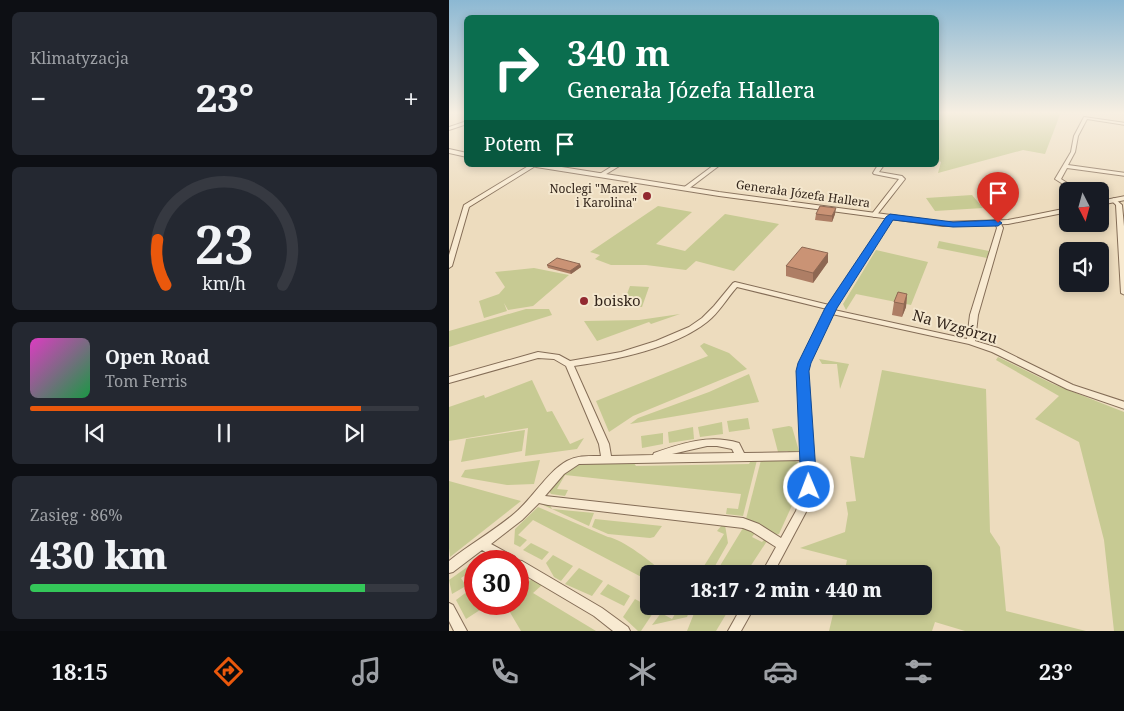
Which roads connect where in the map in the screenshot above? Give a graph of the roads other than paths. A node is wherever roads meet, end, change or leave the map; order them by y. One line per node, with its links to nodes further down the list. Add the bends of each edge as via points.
1 (1075, 141): 4 (street)
2 (449, 151): 3 (street)
3 (464, 154)
4 (1065, 166): 11 (street); 12 (street, via 1058,179)
5 (532, 167): 21 (street, via 466,206)
6 (548, 167): 10 (street, Generała Józefa Hallera)
7 (615, 167): 10 (street)
8 (714, 167): 13 (street)
9 (880, 167): 18 (street, via 876,173 902,179)
10 (601, 175): 13 (street, Generała Józefa Hallera)
11 (1124, 175)
12 (1063, 182)
13 (685, 189): 18 (street, Generała Józefa Hallera)
14 (1124, 198): 15 (street)
15 (1114, 200): 16 (street); 22 (street, via 1119,205)
16 (1109, 201)
17 (1059, 212): 20 (street, Generała Józefa Hallera)
18 (874, 214): 19 (street, Generała Józefa Hallera)
19 (890, 217): 20 (street, Generała Józefa Hallera, via 953,225); 23 (street)
20 (998, 223): 24 (street, via 1000,228 974,315)
21 (449, 265)
22 (1124, 293)
23 (830, 309): 24 (street, Na Wzgórzu); 25 (street, Na Wzgórzu, via 735,284 706,320 683,333 634,350); 28 (street, via 807,354 803,371)
24 (971, 342): 27 (street, Na Wzgórzu, via 995,350 1070,387)
25 (569, 364): 26 (street, via 556,357 538,355); 29 (street, via 604,444)
26 (449, 380)
27 (1124, 406)
28 (809, 456): 29 (street); 32 (street, via 809,487 801,512)
29 (605, 460): 30 (street, via 578,460 567,465)
30 (538, 498): 31 (street); 32 (street, via 743,523)
31 (483, 545): 33 (street); 35 (street)
32 (783, 545): 34 (street)
33 (492, 550)
34 (772, 565)
35 (449, 568)
36 (529, 571): 40 (street)
37 (449, 609): 39 (street)
38 (744, 615): 41 (street)
39 (461, 631)
40 (624, 631)
41 (734, 631)

